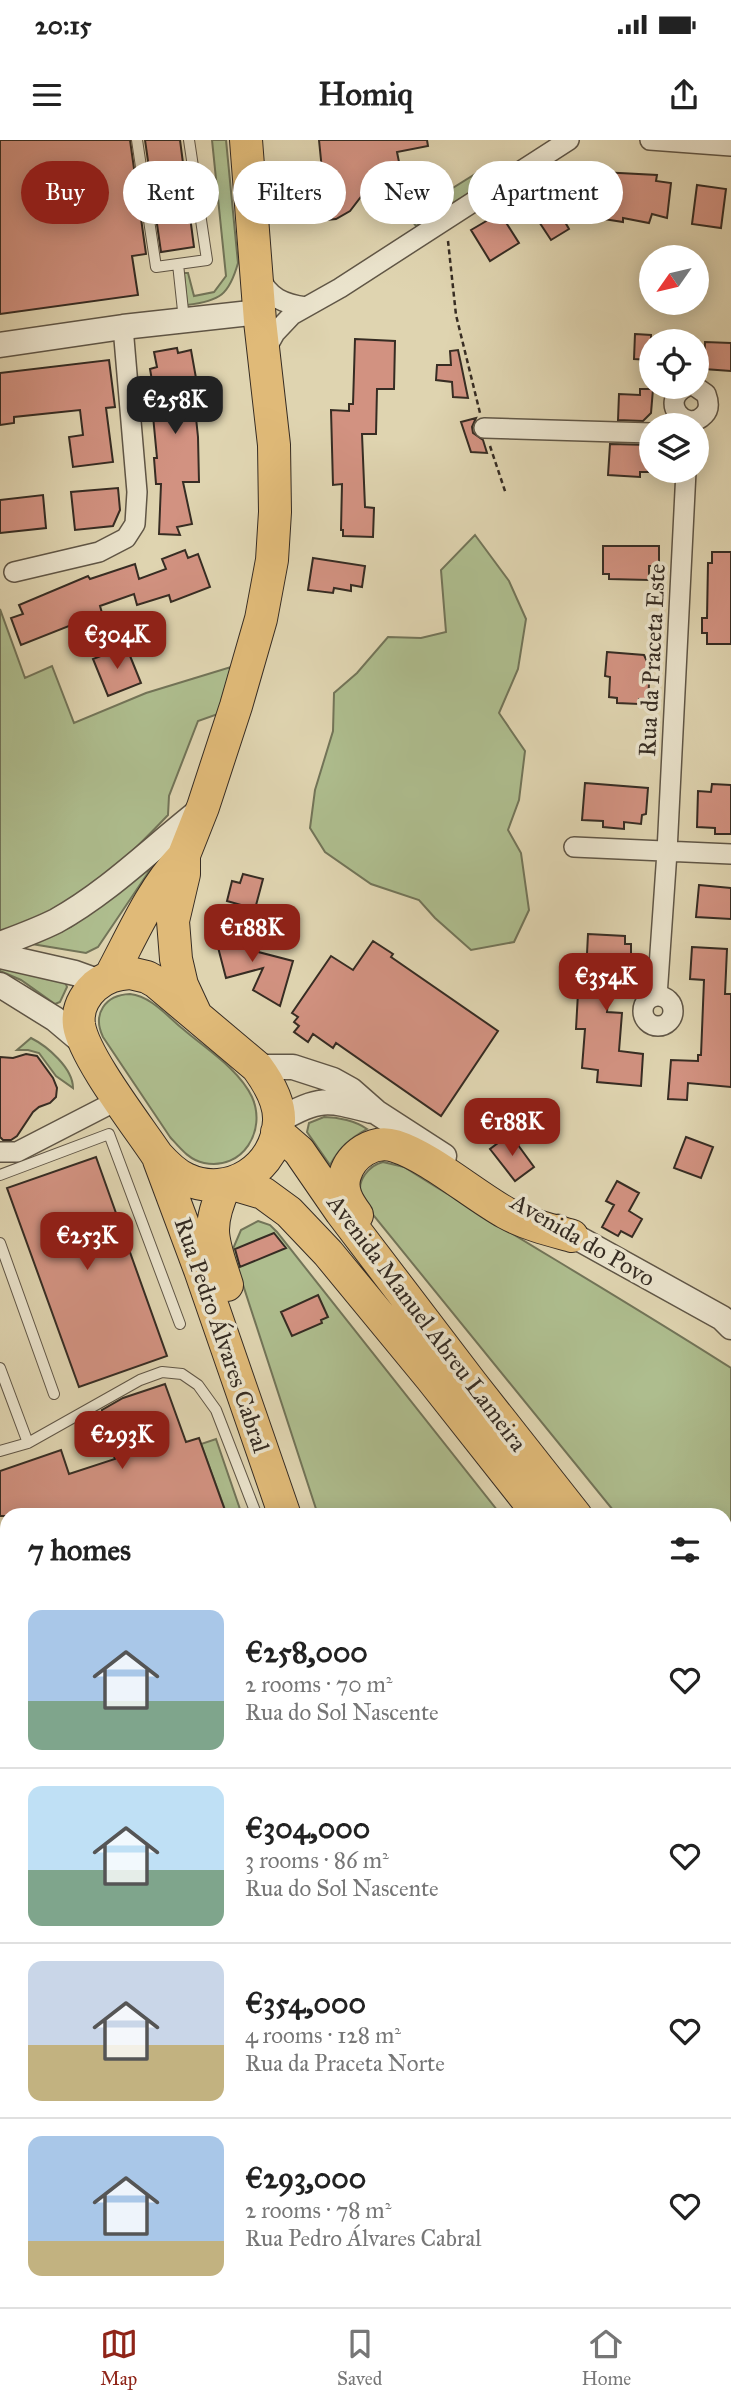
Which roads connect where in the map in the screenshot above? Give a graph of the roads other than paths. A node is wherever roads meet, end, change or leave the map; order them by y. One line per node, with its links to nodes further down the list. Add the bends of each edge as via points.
1 (137, 140): 7 (lane, via 156,267)
2 (189, 140): 7 (lane, via 207,260)
3 (246, 140): 8 (main road)
4 (569, 140): 9 (street)
5 (650, 140): 6 (street)
6 (731, 146)
7 (178, 264): 11 (lane)
8 (255, 266): 9 (street, via 274,296); 10 (main road)
9 (299, 311): 10 (street); 14 (street, via 275,333)
10 (259, 317): 11 (street); 14 (main road)
11 (184, 320): 12 (street)
12 (123, 327): 13 (street); 18 (street, via 138,492 135,524 126,538 99,552)
13 (0, 345)
14 (264, 355): 19 (main road, via 274,445 272,560 261,619)
15 (484, 428): 16 (street)
16 (639, 433)
17 (685, 483): 21 (street, Rua da Praceta Este)
18 (14, 572)
19 (203, 807): 23 (main road); 24 (street, via 135,866 79,906 56,921)
20 (574, 847): 21 (street)
21 (667, 852): 22 (street); 28 (street, Rua da Praceta Este)
22 (731, 854)
23 (184, 855): 26 (main road, via 160,886); 29 (main road, via 173,941 182,985)
24 (0, 944)
25 (0, 956): 26 (street)
26 (106, 979): 29 (main road, via 130,973 147,977); 30 (main road, via 87,995 79,1010)
27 (0, 985): 30 (street, via 55,1019)
28 (657, 996)
29 (195, 1013): 31 (main road)
30 (87, 1046): 33 (main road)
31 (257, 1067): 32 (street, Avenida do Povo, via 293,1068 333,1080); 34 (main road, via 271,1091)
32 (376, 1112): 34 (street, Avenida do Povo, via 321,1101); 39 (street, Avenida do Povo)
33 (121, 1118): 35 (street, via 17,1152); 36 (main road); 37 (lane); 42 (lane)
34 (278, 1126): 38 (main road, via 263,1164); 43 (main road, Avenida Manuel Abreu Lameira)
35 (0, 1152)
36 (158, 1155): 38 (main road, Avenida Manuel Abreu Lameira, via 187,1179); 49 (main road, Rua Pedro Álvares Cabral)
37 (0, 1175)
38 (228, 1185): 50 (main road, Rua Pedro Álvares Cabral, via 214,1210 212,1237); 51 (main road, Avenida Manuel Abreu Lameira, via 263,1193 297,1220)
39 (572, 1236): 41 (street, Avenida do Povo); 43 (main road, via 507,1214 393,1145 377,1144 362,1151 351,1161 344,1194 412,1289)
40 (0, 1243): 45 (lane)
41 (728, 1322)
42 (180, 1324)
43 (446, 1350): 52 (main road, Avenida Manuel Abreu Lameira)
44 (0, 1368): 46 (lane)
45 (54, 1394)
46 (28, 1443): 47 (lane); 48 (lane, via 141,1380 162,1372 182,1374 198,1385 216,1410)
47 (0, 1451)
48 (254, 1508)
49 (282, 1508)
50 (297, 1508)
51 (534, 1508)
52 (570, 1508)

